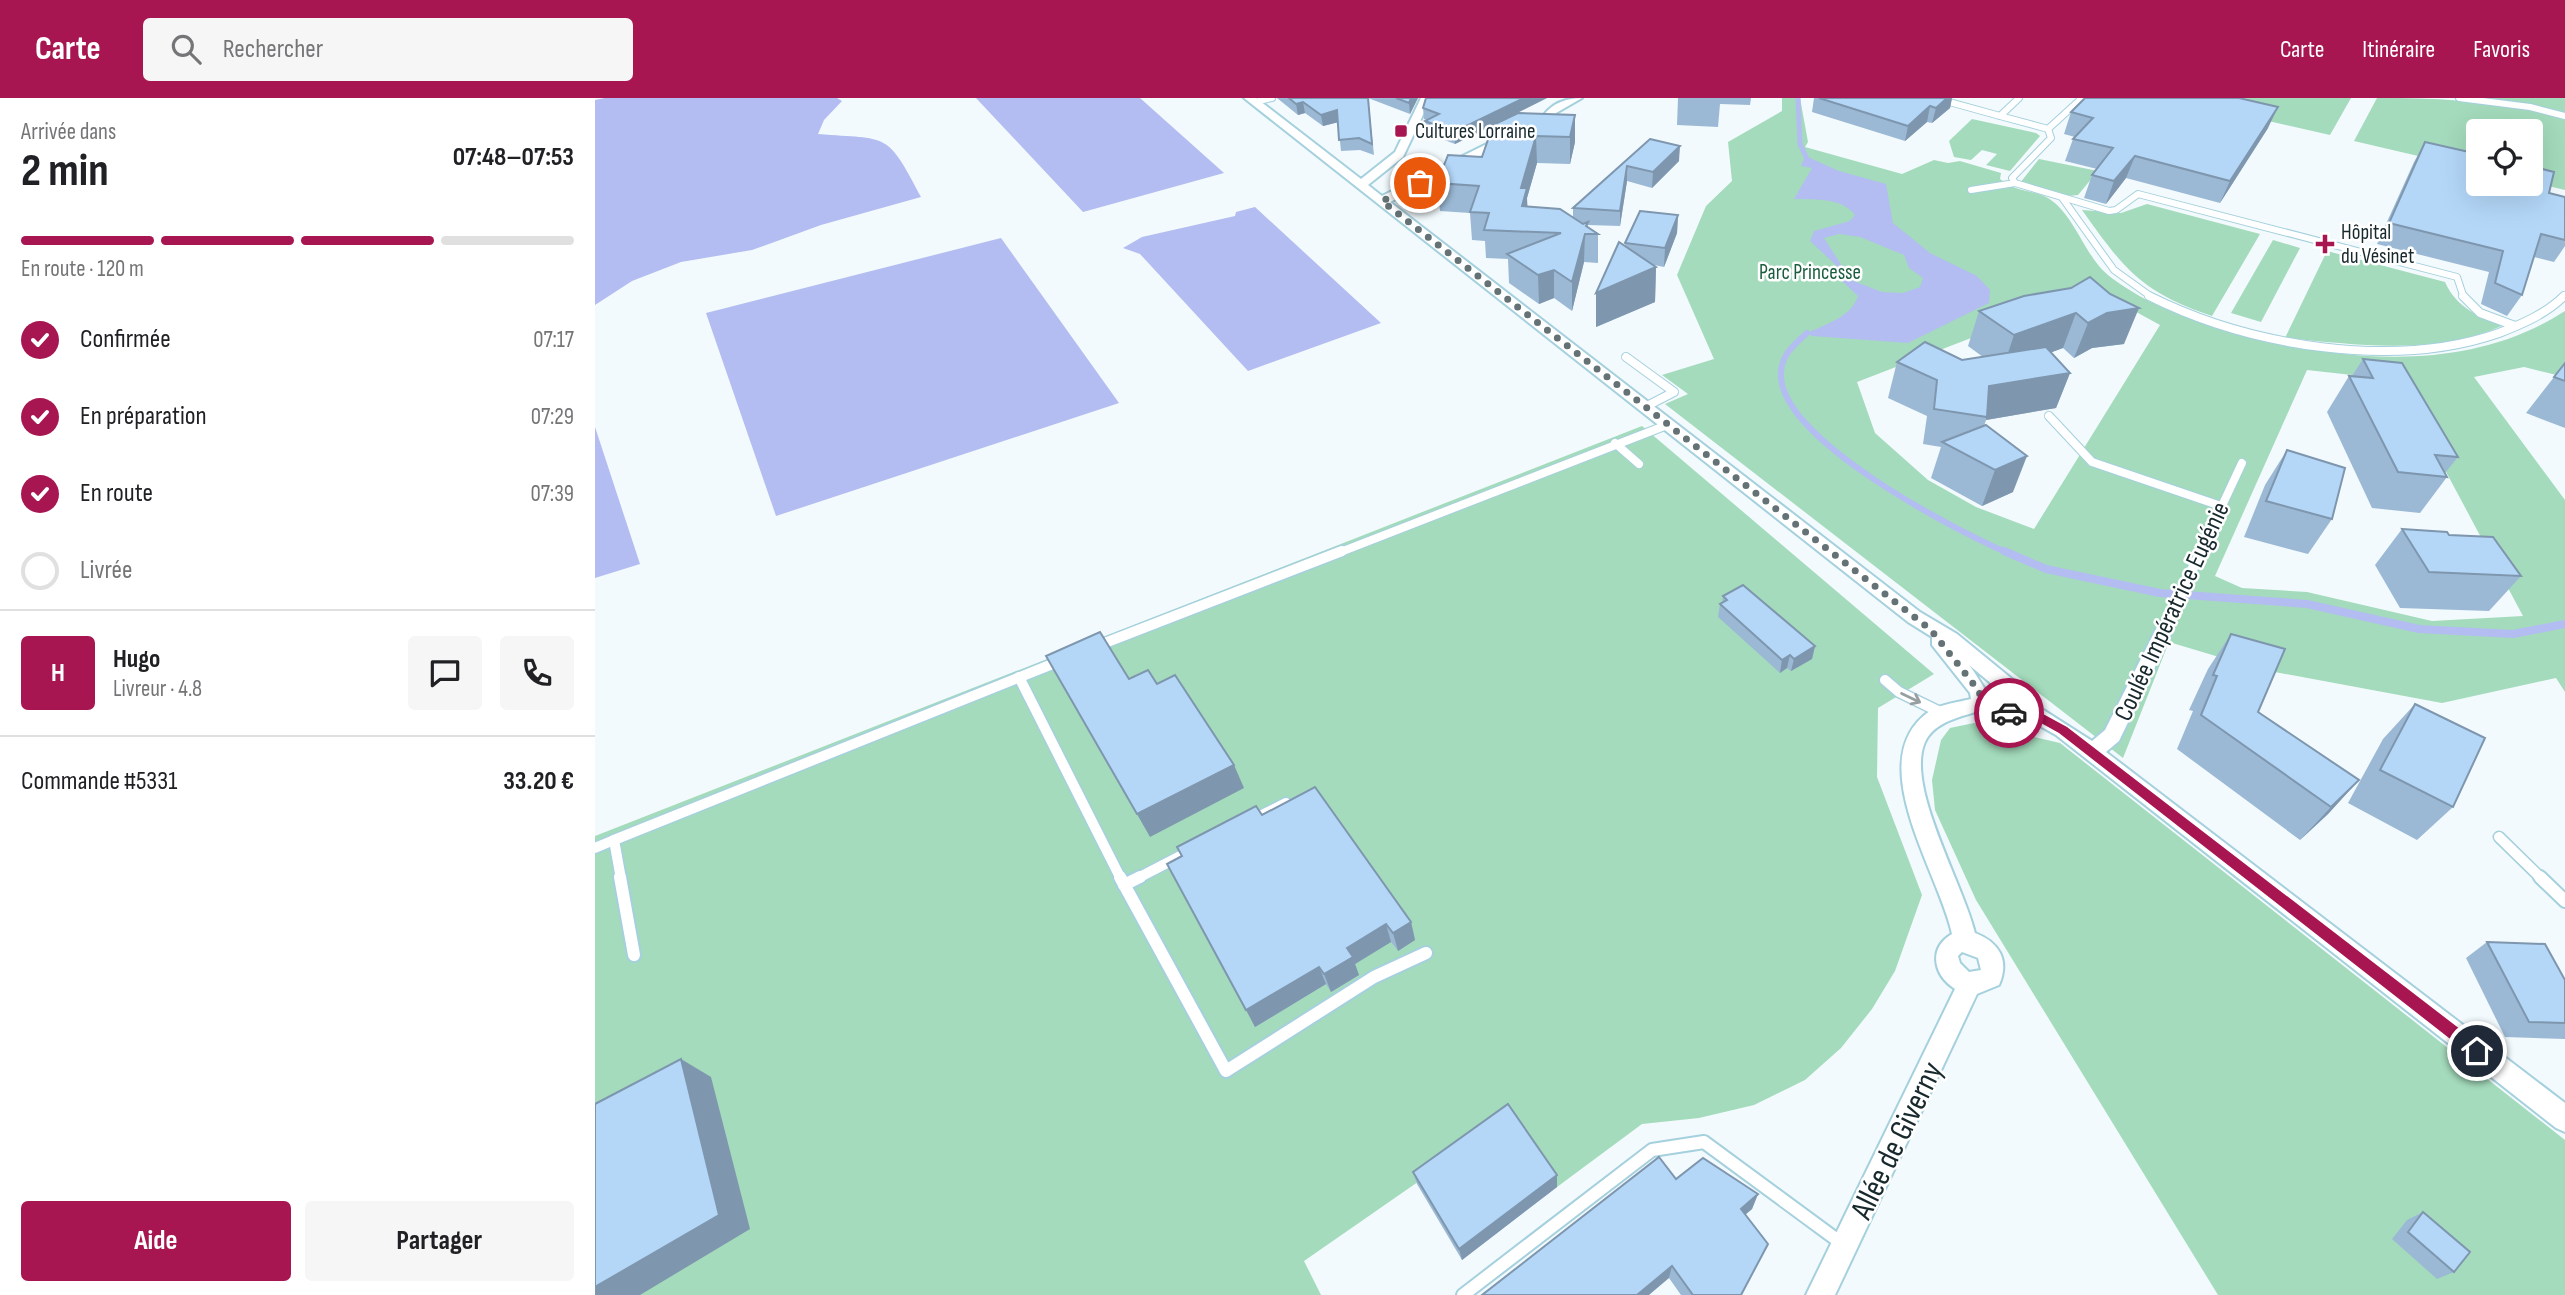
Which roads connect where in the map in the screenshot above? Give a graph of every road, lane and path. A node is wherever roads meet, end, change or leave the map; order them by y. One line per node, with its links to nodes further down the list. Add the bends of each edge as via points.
1 (1272, 98): 8 (lane)
2 (1426, 98): 13 (street, via 1418,107 1402,153)
3 (1577, 98): 16 (street, via 1547,118)
4 (1935, 98): 9 (lane)
5 (2019, 98): 9 (lane)
6 (2082, 98): 11 (lane)
7 (2459, 98): 10 (lane)
8 (1252, 100): 13 (street)
9 (2000, 116): 11 (lane)
10 (2565, 116)
11 (2048, 128): 12 (lane, via 2051,138 2012,178)
12 (2014, 183): 14 (lane); 15 (lane)
13 (1361, 184): 16 (street)
14 (1971, 190)
15 (2062, 199): 18 (lane, via 2109,211 2138,194 2457,277 2461,294 2474,310); 18 (lane, via 2112,270 2137,289 2181,310 2253,332 2325,348 2414,352 2486,338)
16 (1382, 201): 20 (street, via 1491,288 1503,283 1538,309 1525,314)
17 (2565, 295): 18 (lane, via 2544,314)
18 (2515, 327)
19 (1626, 357): 20 (lane, via 1674,392)
20 (1645, 407): 22 (street)
21 (2049, 416): 26 (lane, via 2092,462)
22 (1667, 425): 23 (lane); 28 (street)
23 (1615, 443): 25 (lane); 29 (lane)
24 (2242, 463): 26 (lane, Coulée Impératrice Eugénie)
25 (1639, 464)
26 (2221, 506): 27 (lane, Coulée Impératrice Eugénie)
27 (2167, 623): 37 (street, Coulée Impératrice Eugénie, via 2112,735)
28 (1931, 630): 33 (street, via 1950,639); 34 (street)
29 (1083, 652)
30 (1070, 657): 31 (lane)
31 (1019, 677): 41 (lane); 44 (lane)
32 (1885, 680): 36 (lane, one-way to 36)
33 (2001, 682): 34 (street, via 1987,683); 35 (street, via 2018,692)
34 (1981, 697): 35 (street, via 2003,714); 36 (street)
35 (2021, 706): 37 (street)
36 (1940, 712): 49 (street, Allée de Giverny, via 1913,741 1910,778 1918,814 1963,920 1965,941 1987,951 1994,964 1986,982 1970,984)
37 (2093, 752): 48 (street)
38 (1293, 799): 39 (lane)
39 (1244, 824)
40 (2499, 838): 45 (lane)
41 (614, 840): 43 (lane); 47 (lane)
42 (1208, 842): 44 (lane)
43 (595, 848)
44 (1124, 885): 46 (lane, via 1226,1072 1374,977)
45 (2565, 901)
46 (1426, 953)
47 (635, 956)
48 (2565, 1119)
49 (1845, 1245): 50 (lane, via 1704,1142 1652,1150); 51 (street, Allée de Giverny)
50 (1463, 1295)
51 (1820, 1295)

